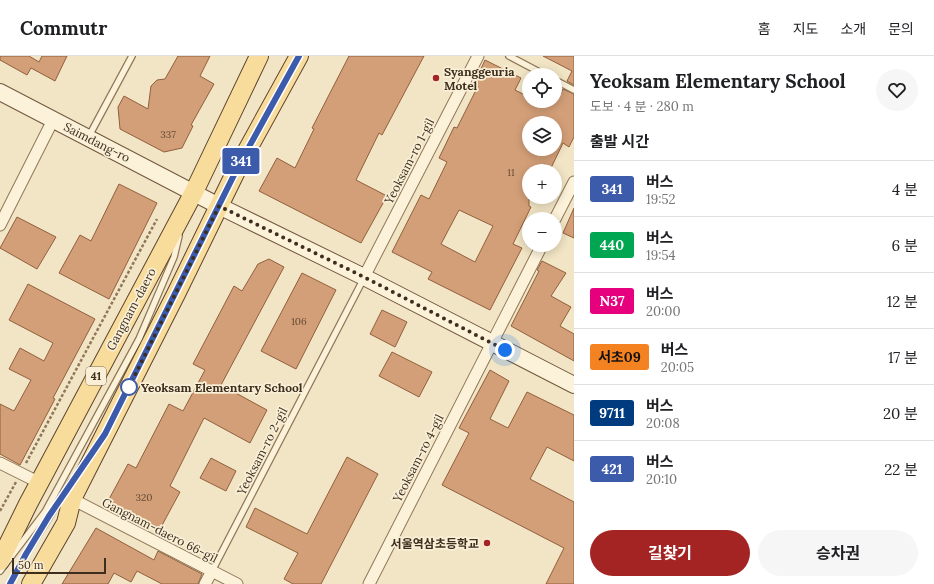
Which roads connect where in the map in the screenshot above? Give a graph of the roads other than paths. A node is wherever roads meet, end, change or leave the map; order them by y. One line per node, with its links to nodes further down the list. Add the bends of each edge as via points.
1 (132, 56): 11 (lane)
2 (259, 56): 13 (main road, Gangnam-daero / 41)
3 (299, 56): 14 (main road)
4 (478, 56): 18 (street, Yeoksam-ro 1-gil)
5 (509, 56): 6 (lane)
6 (532, 68)
7 (562, 84): 8 (lane)
8 (574, 90)
9 (0, 92): 10 (main road, Saimdang-ro)
10 (53, 120): 11 (main road, Saimdang-ro); 16 (street)
11 (88, 138): 13 (main road, Saimdang-ro)
12 (574, 182): 15 (street)
13 (194, 192): 14 (main road, Saimdang-ro); 25 (main road, Gangnam-daero / 41); 28 (lane, via 174,257 139,339 45,512)
14 (219, 206): 18 (main road, Saimdang-ro); 21 (main road)
15 (559, 212)
16 (0, 225)
17 (538, 252): 19 (street, Yeoksam-ro 4-gil)
18 (364, 277): 19 (main road, Saimdang-ro); 29 (lane, Yeoksam-ro 2-gil)
19 (491, 344): 20 (main road, Saimdang-ro); 34 (street, Yeoksam-ro 4-gil)
20 (574, 385)
21 (105, 434): 23 (lane); 26 (main road)
22 (0, 463): 25 (street)
23 (79, 472)
24 (75, 478): 30 (lane, via 26,554)
25 (40, 483): 27 (main road, Gangnam-daero / 41)
26 (72, 499): 29 (street, Gangnam-daero 66-gil); 31 (main road, via 66,523)
27 (0, 561)
28 (0, 571)
29 (212, 571): 32 (street); 33 (street, Gangnam-daero 66-gil)
30 (10, 584)
31 (31, 584)
32 (205, 584)
33 (237, 584)
34 (369, 584)

